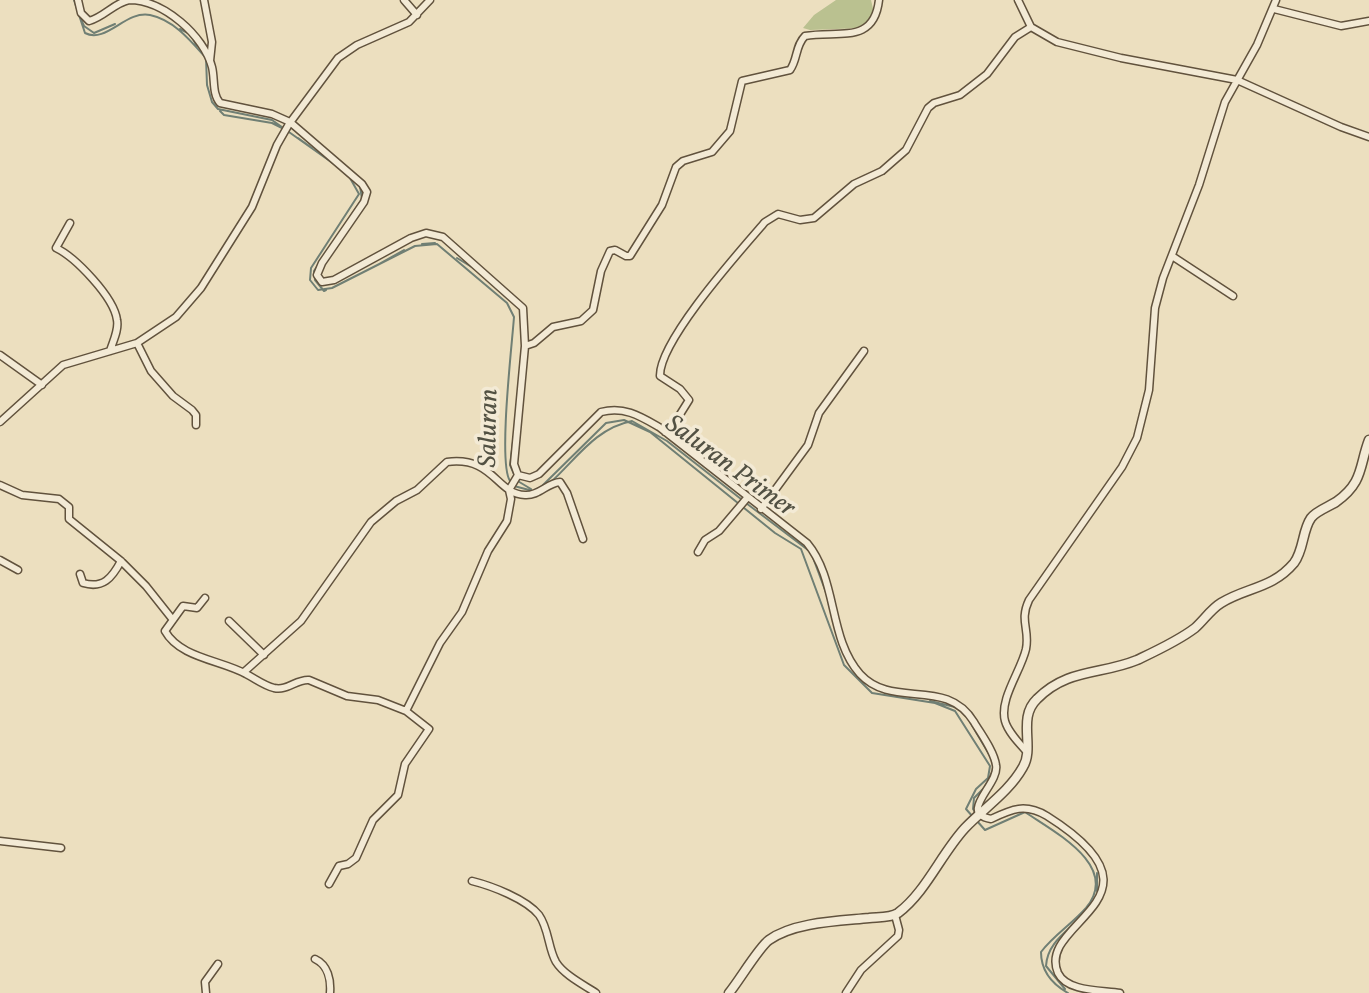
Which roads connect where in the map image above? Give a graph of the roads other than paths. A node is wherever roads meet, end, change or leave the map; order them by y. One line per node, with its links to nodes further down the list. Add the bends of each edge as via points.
1 (78, 0): 12 (street, via 89,21 128,0 169,11 200,38)
2 (204, 0): 12 (street)
3 (404, 0): 9 (street)
4 (430, 0): 9 (street)
5 (879, 0): 20 (street, via 875,20 864,30 805,36 790,70 742,81 730,131 712,152 676,167 662,205 630,256 610,251 593,310 581,321 553,327)
6 (1018, 0): 11 (street)
7 (1276, 0): 8 (street)
8 (1274, 9): 10 (street, via 1341,26); 13 (street)
9 (417, 15): 14 (street, via 338,58)
10 (1369, 21)
11 (1031, 27): 13 (street, via 1065,44); 27 (street, via 1015,37 987,74 960,95 928,108 906,150 882,171 854,184 814,218 778,214 765,222 661,360 660,376 689,400)
12 (210, 61): 14 (street, via 220,103)
13 (1237, 80): 15 (street); 17 (street)
14 (290, 123): 19 (street, via 252,207 201,288 176,317); 20 (street, via 367,192 322,263 318,279 334,280 411,238 426,233 443,237 523,308)
15 (1369, 137)
16 (70, 223): 21 (street, via 55,246 91,278 117,316)
17 (1172, 256): 18 (street); 46 (street, via 1155,308 1149,390 1131,451 1023,612 1026,647 1004,708 1009,730)
18 (1233, 296)
19 (137, 343): 21 (street); 26 (street, via 151,371 196,415)
20 (525, 346): 29 (street)
21 (110, 351): 24 (street, via 63,365)
22 (864, 351): 33 (street, via 819,413 808,445)
23 (0, 355): 24 (street)
24 (42, 385): 25 (street)
25 (0, 422)
26 (196, 425)
27 (665, 432): 29 (street, via 638,414 601,412 546,469 530,478); 32 (street)
28 (1369, 440): 46 (street, via 1363,469 1349,491 1312,516 1299,557 1282,575 1222,602 1178,639 1134,661 1058,683 1031,707 1025,732)
29 (517, 476): 31 (street)
30 (0, 485): 37 (street, via 22,495 63,500 69,519)
31 (510, 488): 34 (street, via 529,495 560,482); 43 (street, via 477,463 447,462 371,522 301,621); 45 (street, via 507,521)
32 (745, 499): 33 (street); 35 (street)
33 (761, 509): 47 (street, via 813,551 828,583 845,648 859,673 891,692 937,695 959,704 969,715 997,766 978,803)
34 (583, 539)
35 (698, 552)
36 (0, 560): 38 (street)
37 (121, 561): 39 (street, via 106,582 85,584); 41 (street)
38 (18, 570)
39 (80, 574)
40 (205, 598): 41 (street, via 197,608 183,606)
41 (173, 620): 44 (street, via 165,633 177,644)
42 (229, 621): 43 (street)
43 (264, 655): 44 (street)
44 (244, 672): 45 (street, via 274,688 303,679 317,681 347,696)
45 (406, 711): 51 (street, via 429,729 405,764 398,795 373,820 356,858 339,866)
46 (1029, 755): 47 (street, via 1015,779)
47 (979, 816): 52 (street); 60 (street, via 991,819 1020,806 1033,809 1075,836 1098,859 1103,880 1098,900 1063,943 1057,968 1069,984)
48 (0, 841): 49 (street)
49 (61, 848)
50 (472, 881): 57 (street, via 534,911 555,961)
51 (329, 884)
52 (895, 915): 58 (street, via 822,923 778,935); 59 (street, via 898,936 861,970)
53 (315, 959): 56 (street, via 328,974)
54 (218, 964): 55 (street, via 205,982)
55 (206, 993)
56 (330, 993)
57 (596, 993)
58 (729, 993)
59 (846, 993)
60 (1120, 993)

